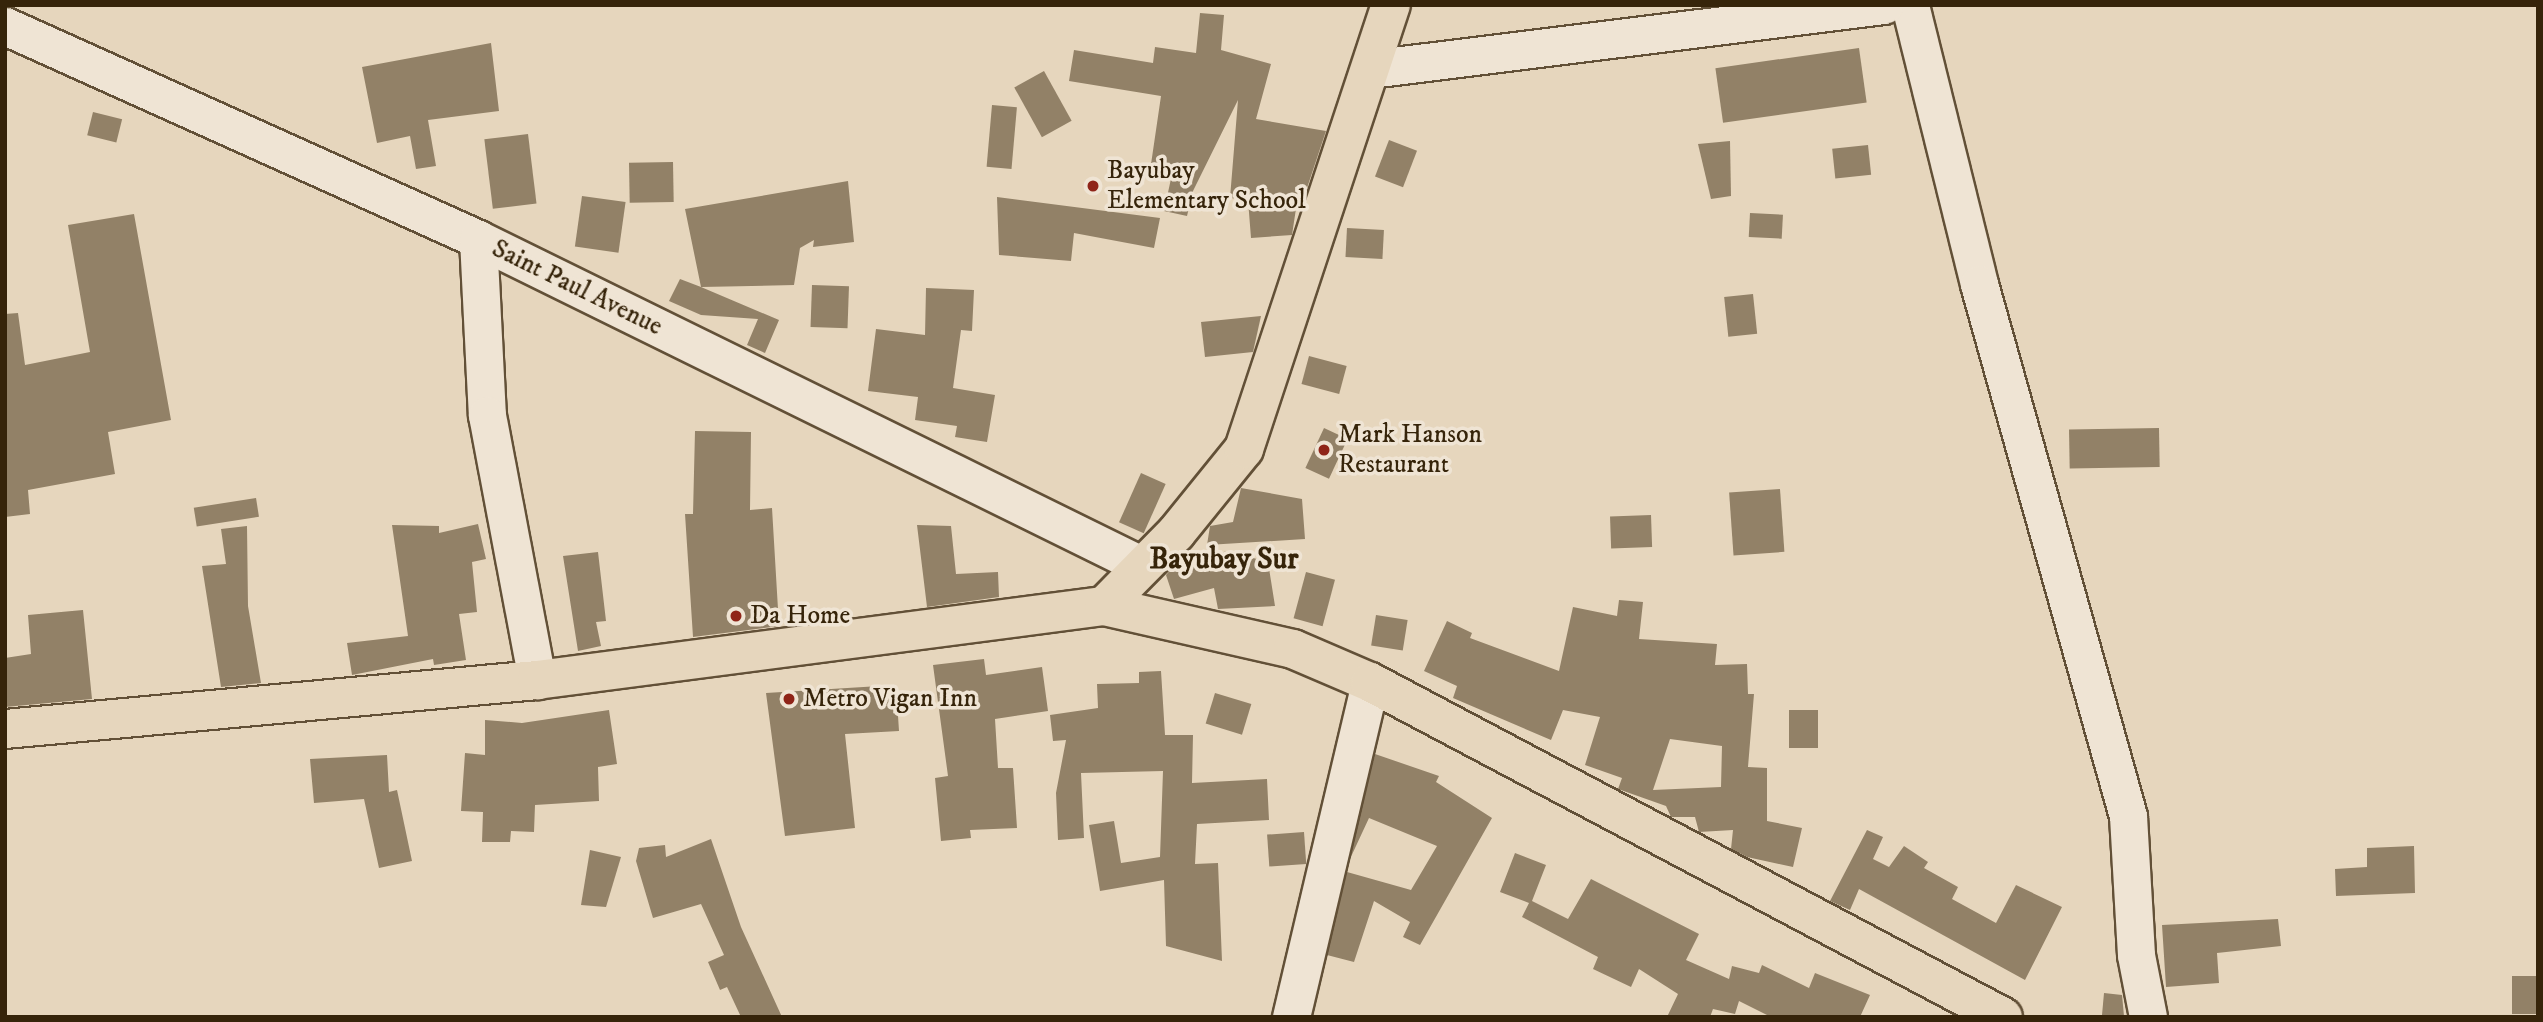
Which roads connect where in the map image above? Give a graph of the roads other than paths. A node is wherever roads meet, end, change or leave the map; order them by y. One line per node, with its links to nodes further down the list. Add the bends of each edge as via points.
1 (1391, 5): 5 (main road)
2 (1884, 5): 5 (street)
3 (1910, 5): 14 (street, via 1979,284 2128,816 2136,955)
4 (5, 26): 6 (street, Saint Paul Avenue)
5 (1370, 69): 7 (main road, via 1244,449 1177,533)
6 (478, 239): 7 (street, Saint Paul Avenue); 9 (street, via 487,415)
7 (1141, 565): 8 (main road)
8 (1104, 606): 9 (main road); 10 (main road, via 1293,649)
9 (537, 680): 11 (main road)
10 (1370, 682): 12 (street); 13 (main road)
11 (5, 729)
12 (1291, 1017)
13 (2003, 1017)
14 (2148, 1017)

